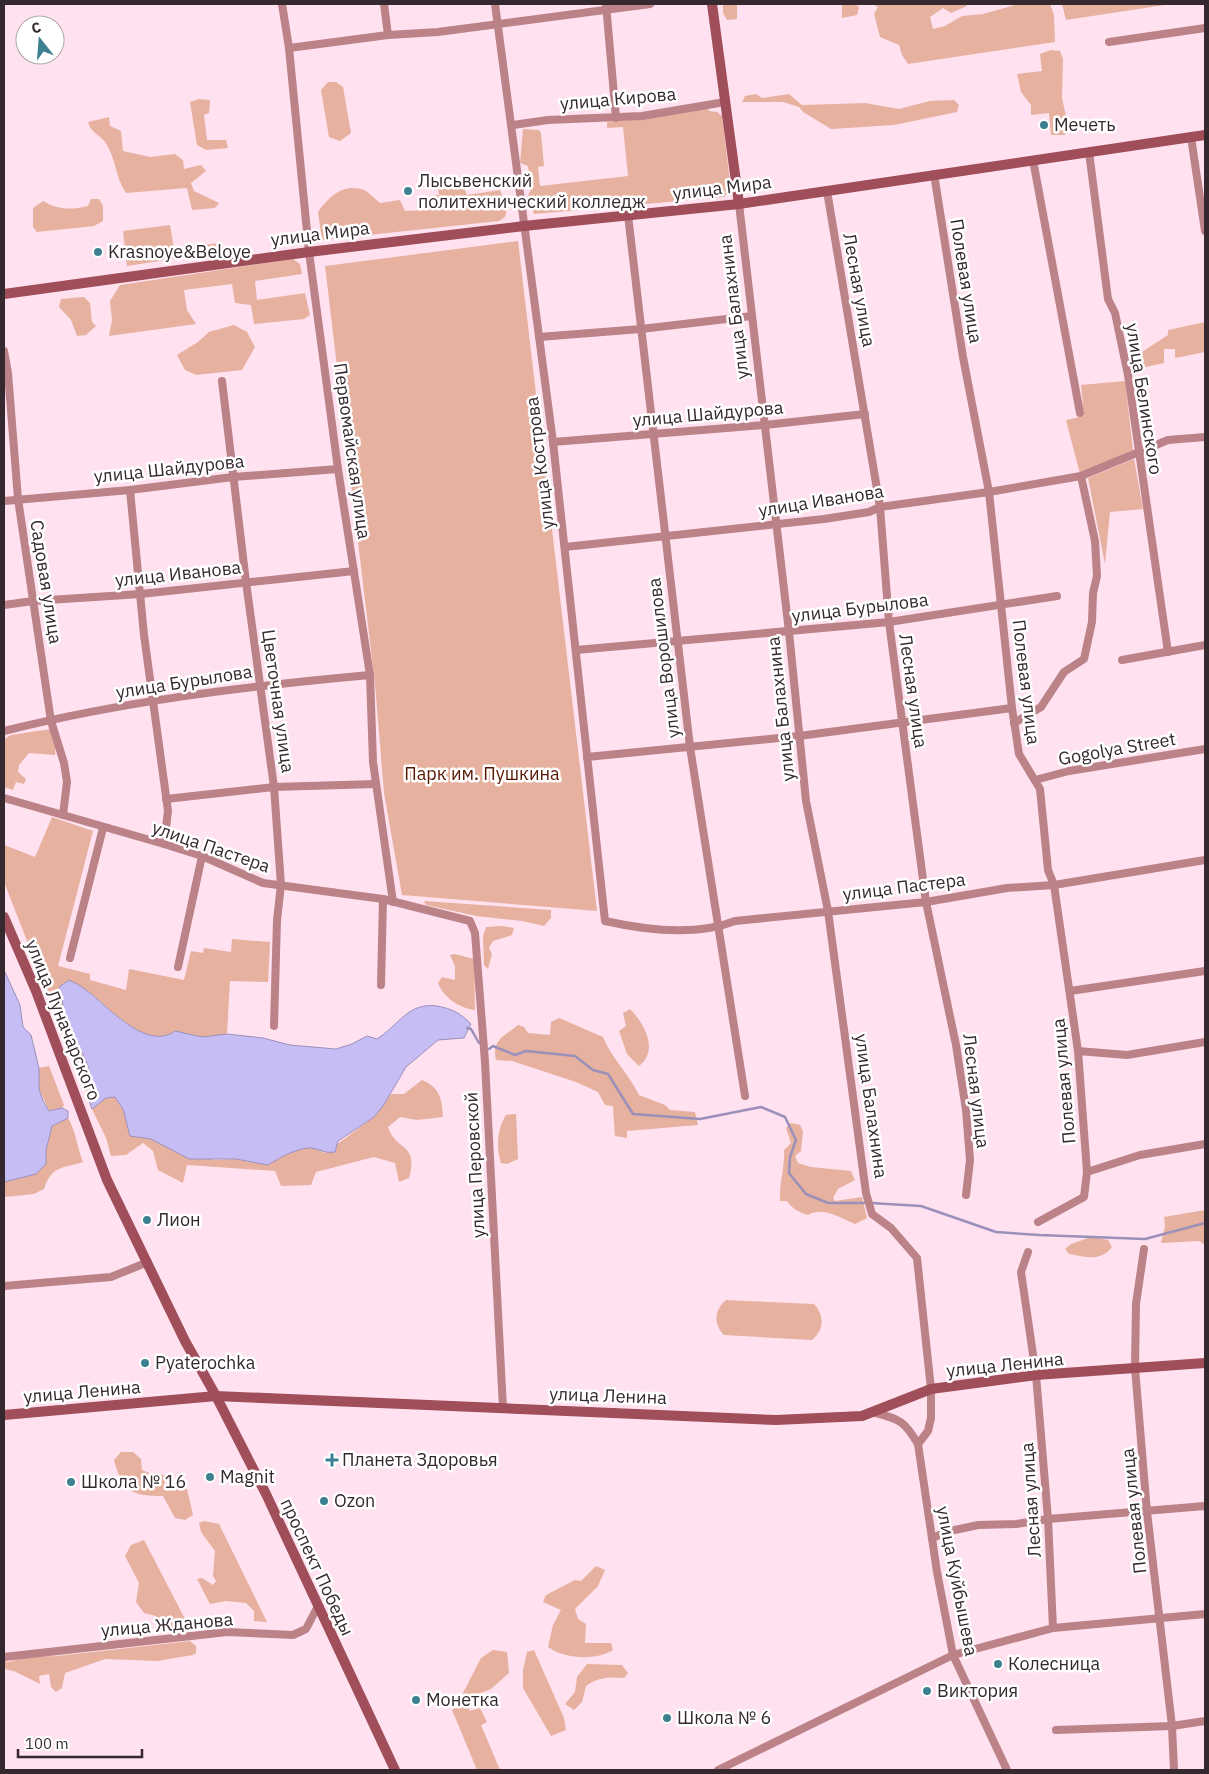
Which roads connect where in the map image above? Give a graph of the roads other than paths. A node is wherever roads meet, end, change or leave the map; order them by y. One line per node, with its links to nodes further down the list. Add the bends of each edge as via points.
1 (282, 4): 11 (street, Первомайская улица)
2 (384, 4): 9 (street)
3 (495, 4): 7 (street, улица Кострова)
4 (650, 4): 6 (street)
5 (712, 4): 12 (street, улица Балахнина)
6 (606, 6): 7 (street); 13 (street)
7 (498, 23): 9 (street); 14 (street, улица Кострова)
8 (1205, 28): 10 (street)
9 (388, 35): 11 (street)
10 (1109, 42)
11 (289, 48): 25 (street, Первомайская улица)
12 (725, 102): 13 (street, улица Кирова); 21 (street, улица Балахнина)
13 (616, 118): 14 (street, улица Кирова, via 548,120)
14 (513, 125): 23 (street, улица Кострова)
15 (1205, 135): 16 (street, улица Мира)
16 (1191, 137): 17 (street, улица Мира); 24 (street)
17 (1089, 152): 18 (street, улица Мира); 38 (street, улица Белинского, via 1108,299 1115,314 1128,375)
18 (1033, 160): 19 (street, улица Мира); 32 (street)
19 (934, 174): 20 (street, улица Мира); 43 (street, Полевая улица, via 963,357)
20 (827, 191): 21 (street, улица Мира); 33 (street, Лесная улица)
21 (739, 204): 22 (street, улица Мира); 27 (street, улица Балахнина)
22 (628, 215): 23 (street, улица Мира); 28 (street, улица Ворошилова)
23 (524, 226): 25 (street, улица Мира); 29 (street, улица Кострова)
24 (1205, 231)
25 (309, 252): 26 (street, улица Мира); 39 (street, Первомайская улица)
26 (4, 294)
27 (752, 316): 28 (street); 34 (street, улица Балахнина)
28 (641, 328): 29 (street); 35 (street, улица Ворошилова)
29 (539, 336): 37 (street, улица Кострова)
30 (4, 351): 44 (street, Садовая улица)
31 (222, 381): 41 (street, Цветочная улица)
32 (1080, 413)
33 (865, 414): 34 (street, улица Шайдурова); 46 (street, Лесная улица)
34 (765, 425): 35 (street, улица Шайдурова); 47 (street, улица Балахнина)
35 (654, 434): 37 (street, улица Шайдурова); 48 (street, улица Ворошилова)
36 (1205, 436): 38 (street, улица Иванова, via 1168,440)
37 (553, 442): 49 (street, улица Кострова)
38 (1137, 452): 40 (street, улица Иванова); 62 (street, улица Белинского)
39 (338, 469): 41 (street, улица Шайдурова); 50 (street, Первомайская улица)
40 (1081, 476): 43 (street, улица Иванова); 69 (street, via 1095,541 1097,576 1084,659 1064,672 1041,706)
41 (233, 477): 42 (street, улица Шайдурова); 51 (street, Цветочная улица)
42 (130, 490): 44 (street, улица Шайдурова); 52 (street)
43 (989, 492): 46 (street, улица Иванова); 55 (street, Полевая улица)
44 (18, 499): 45 (street, улица Шайдурова); 54 (street, Садовая улица)
45 (4, 501)
46 (880, 507): 47 (street, улица Иванова, via 869,512); 57 (street, Лесная улица)
47 (777, 524): 48 (street, улица Иванова); 58 (street, улица Балахнина)
48 (665, 536): 49 (street, улица Иванова); 59 (street, улица Ворошилова)
49 (565, 547): 61 (street, улица Кострова)
50 (354, 571): 51 (street, улица Иванова); 64 (street, Первомайская улица)
51 (246, 582): 52 (street, улица Иванова); 65 (street, Цветочная улица)
52 (141, 594): 54 (street, улица Иванова); 66 (street)
53 (1057, 596): 55 (street, улица Бурылова)
54 (33, 601): 56 (street, улица Иванова); 68 (street, Садовая улица)
55 (1001, 604): 57 (street, улица Бурылова); 67 (street, Полевая улица)
56 (4, 606)
57 (889, 622): 58 (street, улица Бурылова); 70 (street, Лесная улица)
58 (790, 632): 59 (street, улица Бурылова); 72 (street, улица Балахнина)
59 (677, 640): 61 (street, улица Бурылова); 73 (street, улица Ворошилова)
60 (1205, 645): 62 (street)
61 (576, 650): 75 (street, улица Кострова)
62 (1168, 652): 63 (street)
63 (1122, 660)
64 (370, 675): 65 (street, улица Бурылова); 77 (street, Первомайская улица)
65 (261, 685): 66 (street, улица Бурылова); 78 (street, Цветочная улица)
66 (152, 702): 68 (street, улица Бурылова); 80 (street)
67 (1012, 708): 69 (street, Полевая улица); 70 (street)
68 (51, 721): 71 (street, улица Бурылова); 81 (street, Садовая улица, via 67,782)
69 (1014, 723): 76 (street, Полевая улица, via 1019,754)
70 (903, 724): 72 (street); 90 (street, Лесная улица)
71 (4, 731)
72 (799, 736): 73 (street); 91 (street, улица Балахнина, via 806,801)
73 (690, 747): 75 (street); 95 (street, улица Ворошилова)
74 (1205, 749): 76 (street, Gogolya Street, via 1069,771)
75 (588, 757): 94 (street, улица Кострова)
76 (1035, 780): 87 (street, Полевая улица, via 1040,789 1048,870)
77 (376, 784): 78 (street); 89 (street, Первомайская улица)
78 (274, 787): 80 (street); 86 (street, Цветочная улица)
79 (4, 798): 81 (street, улица Пастера)
80 (166, 799): 83 (street, via 168,811)
81 (63, 815): 82 (street, улица Пастера)
82 (103, 828): 83 (street, улица Пастера); 96 (street)
83 (164, 844): 84 (street, улица Пастера)
84 (202, 856): 86 (street, улица Пастера, via 264,883); 97 (street)
85 (1205, 860): 87 (street, улица Пастера)
86 (281, 885): 88 (street, улица Пастера); 101 (street, Цветочная улица)
87 (1054, 885): 90 (street, улица Пастера, via 1007,888); 100 (street, Полевая улица)
88 (384, 899): 89 (street, улица Пастера); 99 (street)
89 (393, 902): 93 (street, улица Пастера)
90 (926, 902): 91 (street, улица Пастера); 108 (street, Лесная улица, via 966,1110 970,1160)
91 (828, 911): 95 (street, улица Пастера, via 735,921); 117 (street, улица Балахнина, via 866,1193 872,1214 891,1228 917,1258)
92 (4, 917): 105 (street, улица Луначарского)
93 (470, 921): 119 (street, улица Перовской, via 475,933 484,1062)
94 (605, 921): 95 (street, улица Пастера, via 625,925)
95 (718, 928): 104 (street, улица Ворошилова)
96 (70, 958)
97 (178, 966)
98 (1205, 971): 100 (street)
99 (381, 985)
100 (1070, 991): 103 (street, Полевая улица)
101 (274, 1026)
102 (1205, 1042): 103 (street, via 1127,1054)
103 (1078, 1051): 107 (street, Полевая улица)
104 (745, 1096)
105 (91, 1135): 112 (street, проспект Победы, via 107,1180)
106 (1205, 1144): 107 (street, via 1140,1156)
107 (1087, 1172): 109 (street, Полевая улица, via 1084,1197)
108 (966, 1195)
109 (1038, 1222)
110 (1144, 1248): 115 (street, Полевая улица, via 1136,1304)
111 (1028, 1252): 116 (street, Лесная улица, via 1021,1272)
112 (148, 1262): 113 (street, via 110,1277); 118 (street, проспект Победы, via 184,1341)
113 (4, 1286)
114 (1205, 1362): 115 (street, улица Ленина)
115 (1136, 1368): 116 (street, улица Ленина); 124 (street, Полевая улица)
116 (1036, 1375): 117 (street, улица Ленина); 125 (street, Лесная улица)
117 (931, 1390): 120 (street, улица Ленина); 122 (street, улица Балахнина, via 930,1425)
118 (216, 1396): 119 (street, улица Ленина); 121 (street, улица Ленина); 127 (street, проспект Победы)
119 (503, 1408): 120 (street, улица Ленина, via 776,1420 844,1419)
120 (876, 1413): 122 (street, улица Куйбышева, via 896,1418 908,1426)
121 (4, 1415)
122 (918, 1444): 126 (street, улица Куйбышева)
123 (1205, 1506): 124 (street)
124 (1148, 1512): 125 (street); 129 (street, Полевая улица)
125 (1048, 1519): 126 (street, via 978,1525); 130 (street, Лесная улица)
126 (932, 1538): 131 (street, улица Куйбышева)
127 (318, 1606): 132 (street, улица Жданова, via 306,1629 293,1635 227,1632); 136 (street, проспект Победы)
128 (1205, 1614): 129 (street)
129 (1161, 1619): 130 (street); 134 (street, Полевая улица)
130 (1053, 1628): 131 (street)
131 (953, 1655): 137 (street); 138 (street, улица Куйбышева)
132 (4, 1657)
133 (1205, 1721): 134 (street)
134 (1172, 1726): 135 (street); 139 (street, Полевая улица)
135 (1056, 1730)
136 (395, 1770)
137 (718, 1770)
138 (1007, 1770)
139 (1174, 1770)

